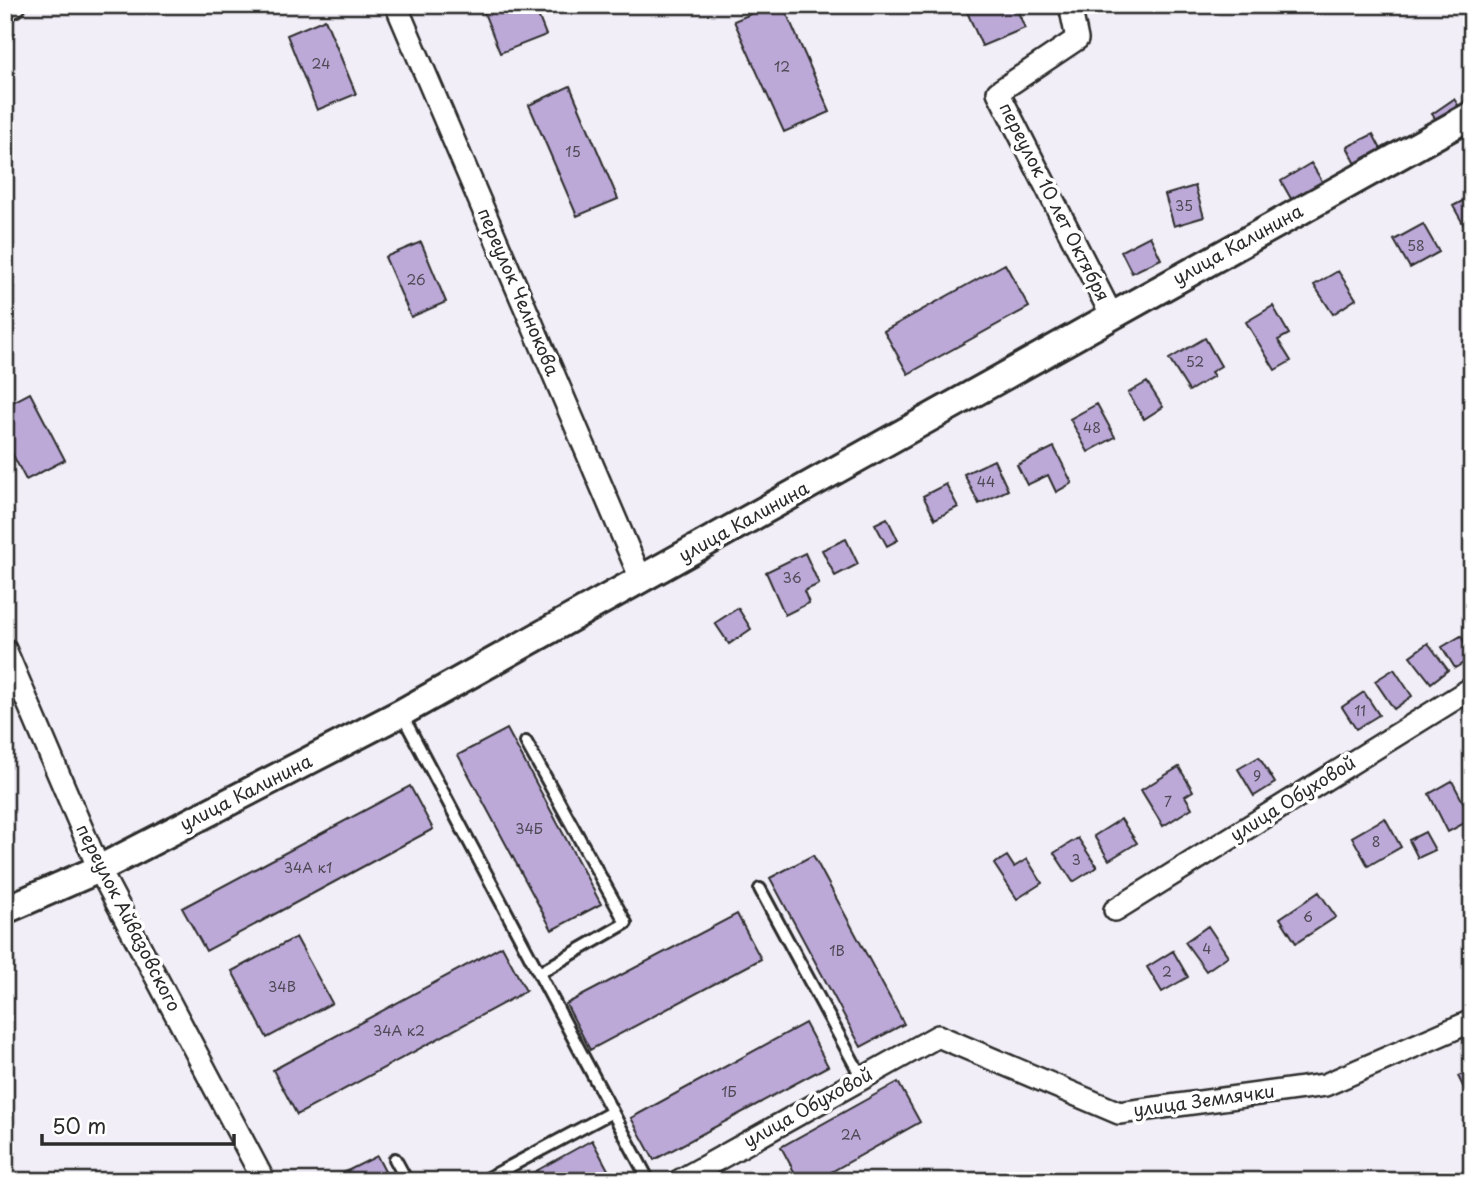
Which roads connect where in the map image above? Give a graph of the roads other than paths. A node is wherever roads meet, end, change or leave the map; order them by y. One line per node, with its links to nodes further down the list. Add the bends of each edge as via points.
1 (15, 5): 4 (street)
2 (396, 5): 7 (street, переулок Челнокова)
3 (1070, 5): 6 (street, переулок 10 лет Октября, via 1077,40 998,92)
4 (5, 10)
5 (1472, 115): 6 (street, улица Калинина)
6 (1112, 316): 7 (street, улица Калинина)
7 (641, 579): 10 (street, улица Калинина)
8 (5, 649): 12 (street, переулок Айвазовского)
9 (1472, 688): 15 (street, улица Обуховой)
10 (401, 713): 12 (street, улица Калинина); 16 (lane)
11 (526, 742): 16 (lane, via 626,923)
12 (99, 869): 14 (street, улица Калинина); 22 (street, переулок Айвазовского)
13 (760, 889): 19 (lane)
14 (5, 909)
15 (1115, 910)
16 (539, 973): 20 (lane)
17 (1472, 1021): 18 (street, улица Землячки, via 1325,1085 1119,1113)
18 (938, 1036): 19 (street, улица Обуховой)
19 (862, 1078): 26 (street, улица Обуховой)
20 (612, 1112): 24 (lane); 25 (lane)
21 (395, 1159): 23 (lane)
22 (264, 1181)
23 (407, 1181)
24 (483, 1181)
25 (649, 1181)
26 (679, 1181)

